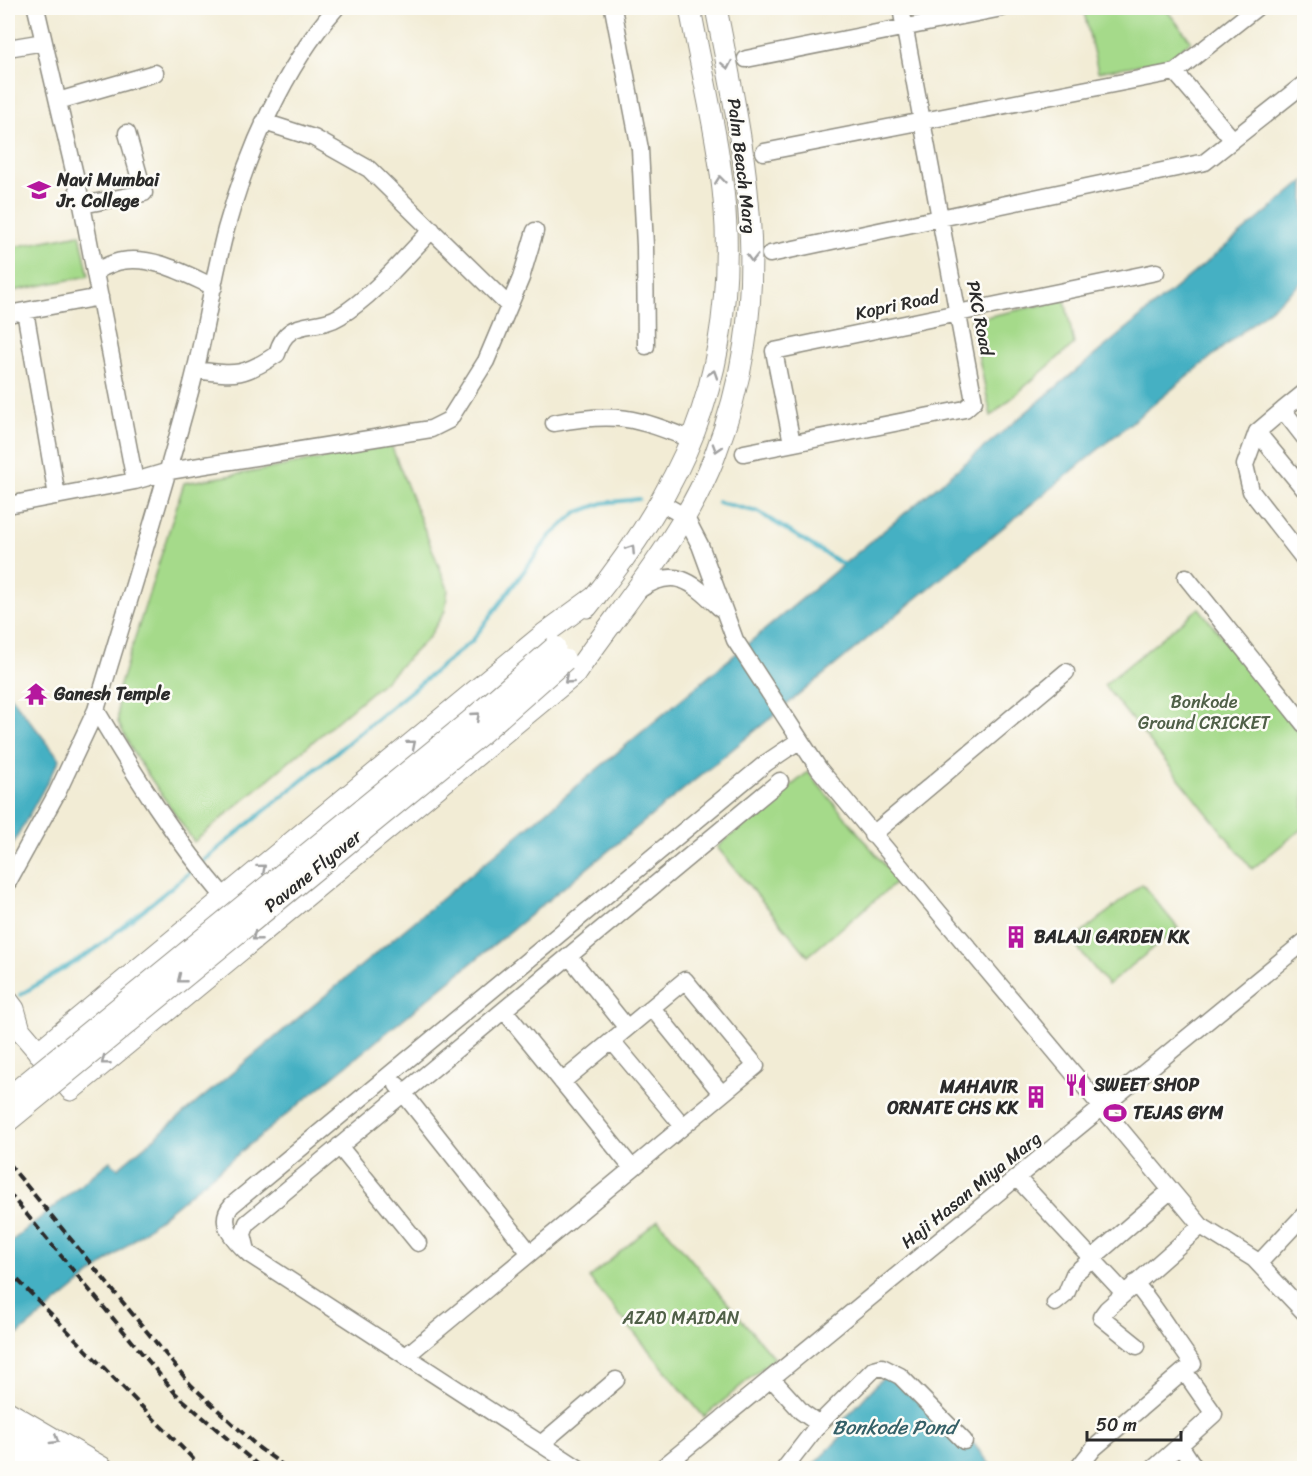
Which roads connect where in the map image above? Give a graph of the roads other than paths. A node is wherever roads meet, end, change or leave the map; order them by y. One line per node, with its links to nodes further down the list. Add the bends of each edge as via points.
1 (36, 8): 10 (street)
2 (336, 8): 18 (street, via 314,32)
3 (613, 8): 35 (street, via 640,149)
4 (690, 8): 42 (main road, Palm Beach Marg, one-way to 4, via 717,362 725,300 726,227 717,151)
5 (716, 8): 51 (main road, Palm Beach Marg, one-way to 51, via 745,158 752,226 751,302 743,367 714,459)
6 (901, 8): 9 (street, PKC Road)
7 (1002, 8): 9 (street)
8 (1256, 8): 13 (street)
9 (905, 27): 12 (street); 17 (street, PKC Road)
10 (44, 42): 11 (street); 16 (street)
11 (8, 48)
12 (746, 59)
13 (1175, 72): 17 (street); 20 (street)
14 (155, 74): 16 (street)
15 (1305, 84): 20 (street)
16 (58, 101): 22 (street)
17 (923, 121): 21 (street); 23 (street, PKC Road)
18 (264, 122): 24 (street, via 314,138 369,169); 29 (street, via 226,229)
19 (127, 133): 22 (street, via 144,193)
20 (1233, 140): 23 (street, via 1205,162)
21 (764, 152)
22 (82, 206): 27 (street)
23 (941, 218): 26 (street); 33 (street, PKC Road)
24 (432, 230): 31 (street); 36 (street, via 369,294 338,318 286,334 277,354 236,375)
25 (535, 231): 31 (street)
26 (770, 254)
27 (95, 271): 29 (street, via 122,261 142,260); 30 (street)
28 (1156, 272): 33 (street, Kopri Road)
29 (214, 287): 36 (street)
30 (100, 297): 32 (street); 46 (street)
31 (509, 306): 45 (street, via 486,361 449,420 431,429)
32 (26, 311): 34 (street); 48 (street)
33 (959, 312): 43 (street, PKC Road, via 975,394 971,407); 43 (street, Kopri Road, via 774,351)
34 (8, 314)
35 (646, 346)
36 (196, 370): 45 (street)
37 (1305, 393): 38 (street)
38 (1283, 410): 40 (street); 41 (street)
39 (554, 423): 42 (street, via 624,417)
40 (1257, 432): 47 (street); 52 (street, via 1245,465 1251,491)
41 (1305, 437)
42 (692, 440): 49 (main road, Palm Beach Marg)
43 (792, 443): 44 (street, PKC Road)
44 (744, 453)
45 (169, 471): 46 (street); 60 (street)
46 (135, 481): 48 (street)
47 (1305, 489)
48 (57, 496): 50 (street)
49 (661, 503): 51 (street); 55 (main road, Palm Beach Marg, one-way to 49)
50 (8, 505)
51 (684, 516): 54 (main road, Palm Beach Marg); 56 (street, via 700,545)
52 (1305, 559)
53 (1186, 577): 61 (street)
54 (639, 590): 56 (street, via 659,579 679,578 697,586); 57 (main road, Palm Beach Marg)
55 (596, 596): 58 (main road, Pavane Flyover); 66 (main road, one-way to 55, via 544,634)
56 (722, 611): 62 (street, via 735,640)
57 (615, 616): 58 (main road, Pavane Flyover); 75 (main road, one-way to 75, via 575,674 70,1090)
58 (560, 653): 80 (main road, Pavane Flyover, one-way to 58, bridge); 82 (main road, Pavane Flyover, one-way to 82, bridge, via 480,735)
59 (1066, 672): 64 (street)
60 (96, 710): 65 (street, via 57,793); 66 (street, via 155,808)
61 (1305, 724)
62 (797, 736): 64 (street); 76 (street)
63 (780, 781): 68 (street)
64 (872, 835): 81 (street)
65 (8, 882)
66 (225, 898): 75 (main road)
67 (1305, 942): 81 (street, Haji Hasan Miya Marg)
68 (569, 956): 71 (street); 73 (street)
69 (8, 1001): 72 (main road, via 14,1009)
70 (652, 1008): 73 (street); 79 (street); 79 (street, via 685,980 756,1066)
71 (504, 1010): 77 (street); 78 (street)
72 (14, 1027): 75 (main road)
73 (627, 1028): 74 (street)
74 (612, 1041): 77 (street); 83 (street)
75 (38, 1052)
76 (388, 1075): 78 (street); 92 (street, via 228,1209 226,1227)
77 (562, 1082): 85 (street)
78 (403, 1093): 84 (street); 91 (street)
79 (722, 1094): 83 (street)
80 (8, 1098)
81 (1100, 1109): 86 (street, Haji Hasan Miya Marg); 87 (street)
82 (8, 1120)
83 (683, 1126): 85 (street)
84 (339, 1146): 90 (street); 92 (street, via 247,1223 243,1234)
85 (632, 1168): 91 (street)
86 (1017, 1178): 93 (street); 101 (street, Haji Hasan Miya Marg)
87 (1170, 1191): 89 (street); 93 (street)
88 (1305, 1215): 94 (street)
89 (1201, 1226): 94 (street); 95 (street)
90 (418, 1243)
91 (530, 1253): 99 (street)
92 (249, 1254): 99 (street)
93 (1092, 1261): 95 (street); 96 (street, via 1074,1274 1066,1294)
94 (1259, 1263): 97 (street)
95 (1130, 1288): 98 (street, via 1101,1317); 100 (street, via 1162,1316)
96 (1055, 1303)
97 (1305, 1312)
98 (1137, 1346)
99 (406, 1356): 107 (street)
100 (1193, 1364)
101 (772, 1379): 104 (street, via 802,1412); 114 (street, Haji Hasan Miya Marg)
102 (616, 1380): 107 (street)
103 (8, 1412): 112 (main road, one-way to 112)
104 (819, 1424): 106 (street, via 874,1369 882,1367 900,1376); 115 (street)
105 (8, 1430): 111 (main road)
106 (964, 1441)
107 (541, 1444): 113 (street)
108 (1180, 1445): 116 (street, via 1215,1414 1184,1371 1094,1448); 117 (street); 118 (street)
109 (8, 1450): 110 (main road)
110 (39, 1468)
111 (72, 1468)
112 (103, 1468)
113 (578, 1468)
114 (662, 1468)
115 (785, 1468)
116 (1078, 1468)
117 (1154, 1468)
118 (1195, 1468)

